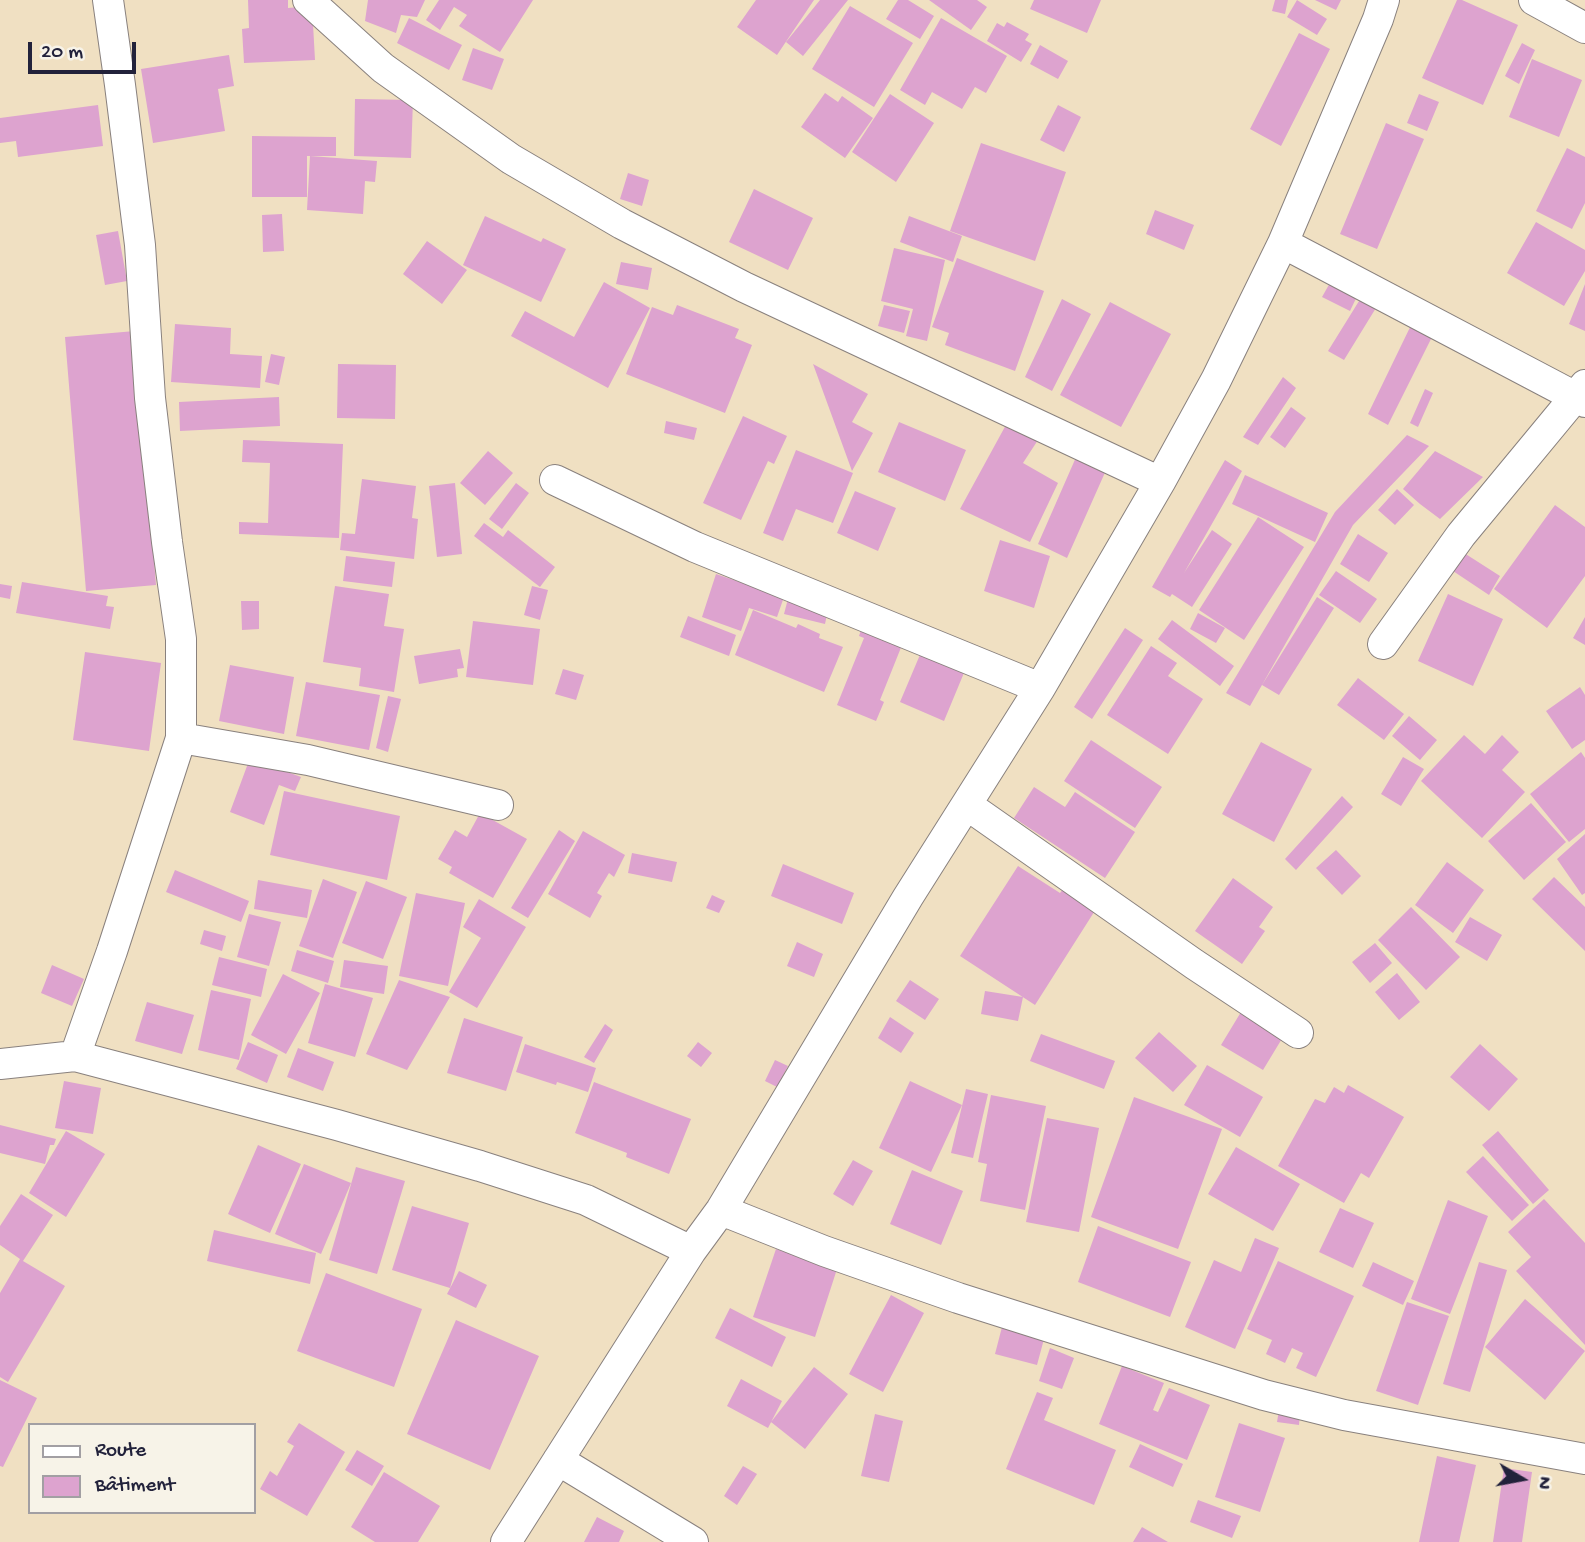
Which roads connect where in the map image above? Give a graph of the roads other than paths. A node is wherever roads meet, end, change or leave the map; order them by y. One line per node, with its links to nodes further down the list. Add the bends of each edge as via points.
1 (108, 0): 12 (street, via 140,244 150,398 181,639)
2 (308, 0): 9 (street, via 383,68 511,159 622,223 744,287)
3 (1384, 0): 6 (street)
4 (1534, 0): 5 (street)
5 (1585, 28)
6 (1283, 243): 7 (street); 9 (street)
7 (1582, 395): 10 (street, via 1461,535)
8 (555, 480): 11 (street, via 695,547)
9 (1160, 482): 11 (street)
10 (1383, 644)
11 (1041, 688): 14 (street)
12 (181, 738): 13 (street, via 308,760); 16 (street)
13 (498, 805)
14 (967, 806): 15 (street); 18 (street)
15 (1298, 1033)
16 (75, 1056): 17 (street); 19 (street, via 480,1166 586,1200)
17 (0, 1064)
18 (721, 1210): 19 (street); 21 (street, via 958,1298 1264,1395 1345,1415)
19 (691, 1251): 20 (street)
20 (558, 1460): 22 (street); 23 (street)
21 (1585, 1460)
22 (506, 1542)
23 (692, 1542)

